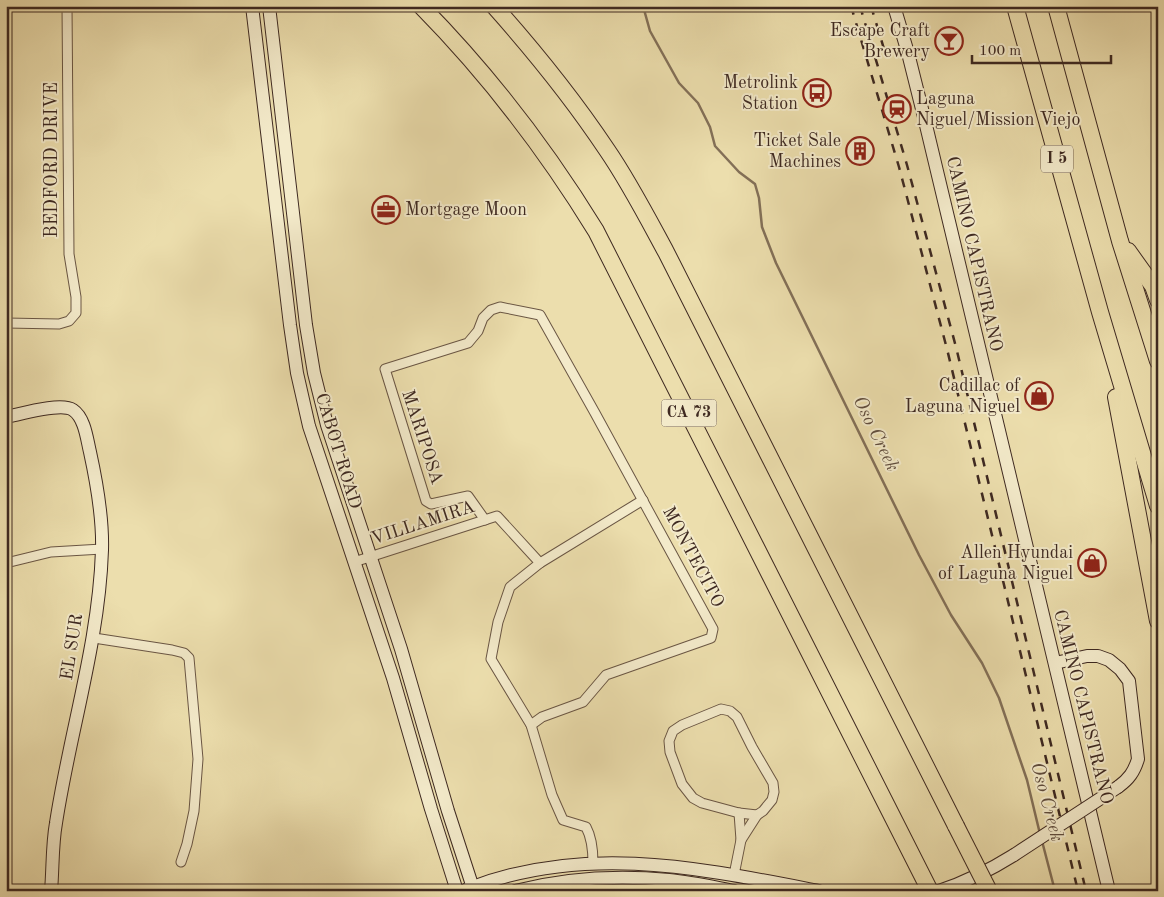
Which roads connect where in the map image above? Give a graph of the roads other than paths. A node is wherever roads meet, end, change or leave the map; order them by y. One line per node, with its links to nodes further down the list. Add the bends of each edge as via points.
1 (67, 6): 12 (street, BEDFORD DRIVE, via 68,254 76,313 69,321 59,324)
2 (252, 6): 21 (main road, CABOT ROAD, via 297,372 309,426)
3 (270, 6): 20 (main road, CABOT ROAD, via 314,373 327,426)
4 (421, 6): 42 (highway, CA 73, via 472,60 542,147 596,231)
5 (494, 6): 44 (highway, CA 73, bridge, via 573,101 645,213)
6 (894, 6): 26 (main road, CAMINO CAPISTRANO)
7 (1015, 6): 11 (highway, I 5)
8 (1056, 6): 9 (highway, I 5)
9 (1120, 241): 10 (highway, via 1153,286); 13 (highway, I 5)
10 (1158, 300)
11 (1100, 312): 17 (highway, I 5); 24 (highway)
12 (6, 323)
13 (1158, 361)
14 (385, 368): 16 (street, MONTECITO, via 468,343 483,318 500,306 540,315); 18 (street, MARIPOSA, via 426,502 431,504 468,496)
15 (6, 417): 19 (main road, EL SUR, via 58,408 73,410 81,421 96,482)
16 (643, 500): 23 (street); 27 (street, MONTECITO, via 713,629 711,638 606,675 583,702 542,717)
17 (1158, 506)
18 (485, 520): 20 (street, VILLAMIRA); 23 (street, VILLAMIRA, via 497,516)
19 (102, 549): 22 (street, via 51,552); 25 (main road, EL SUR)
20 (370, 557): 21 (street, VILLAMIRA); 36 (main road, CABOT ROAD, via 401,649)
21 (354, 562): 38 (main road, CABOT ROAD, via 393,678)
22 (6, 563)
23 (540, 563): 27 (street, via 510,587 498,622 491,659)
24 (1158, 621)
25 (94, 638): 31 (street, via 172,650 189,658 198,759 194,811); 37 (main road, EL SUR, via 56,824)
26 (1055, 663): 43 (main road, bridge, via 1098,656 1109,660 1129,681 1138,759 1135,770 1118,787 985,873); 45 (main road, CAMINO CAPISTRANO)
27 (531, 725): 32 (street, via 563,820 586,827)
28 (739, 813): 29 (street); 29 (street, via 702,803 686,792 669,747 670,736 676,728 721,710 730,711 737,717 774,787 772,800); 30 (street)
29 (757, 815): 30 (street)
30 (741, 840): 33 (street)
31 (181, 862)
32 (593, 862): 33 (main road, via 654,864); 36 (main road, via 508,876)
33 (734, 875): 34 (main road, via 718,881); 35 (main road)
34 (671, 880): 39 (main road, via 594,878); 40 (main road)
35 (789, 888): 41 (main road)
36 (469, 889)
37 (51, 891)
38 (457, 891)
39 (516, 891)
40 (734, 891)
41 (819, 891)
42 (930, 891)
43 (939, 891)
44 (989, 891)
45 (1109, 891)

